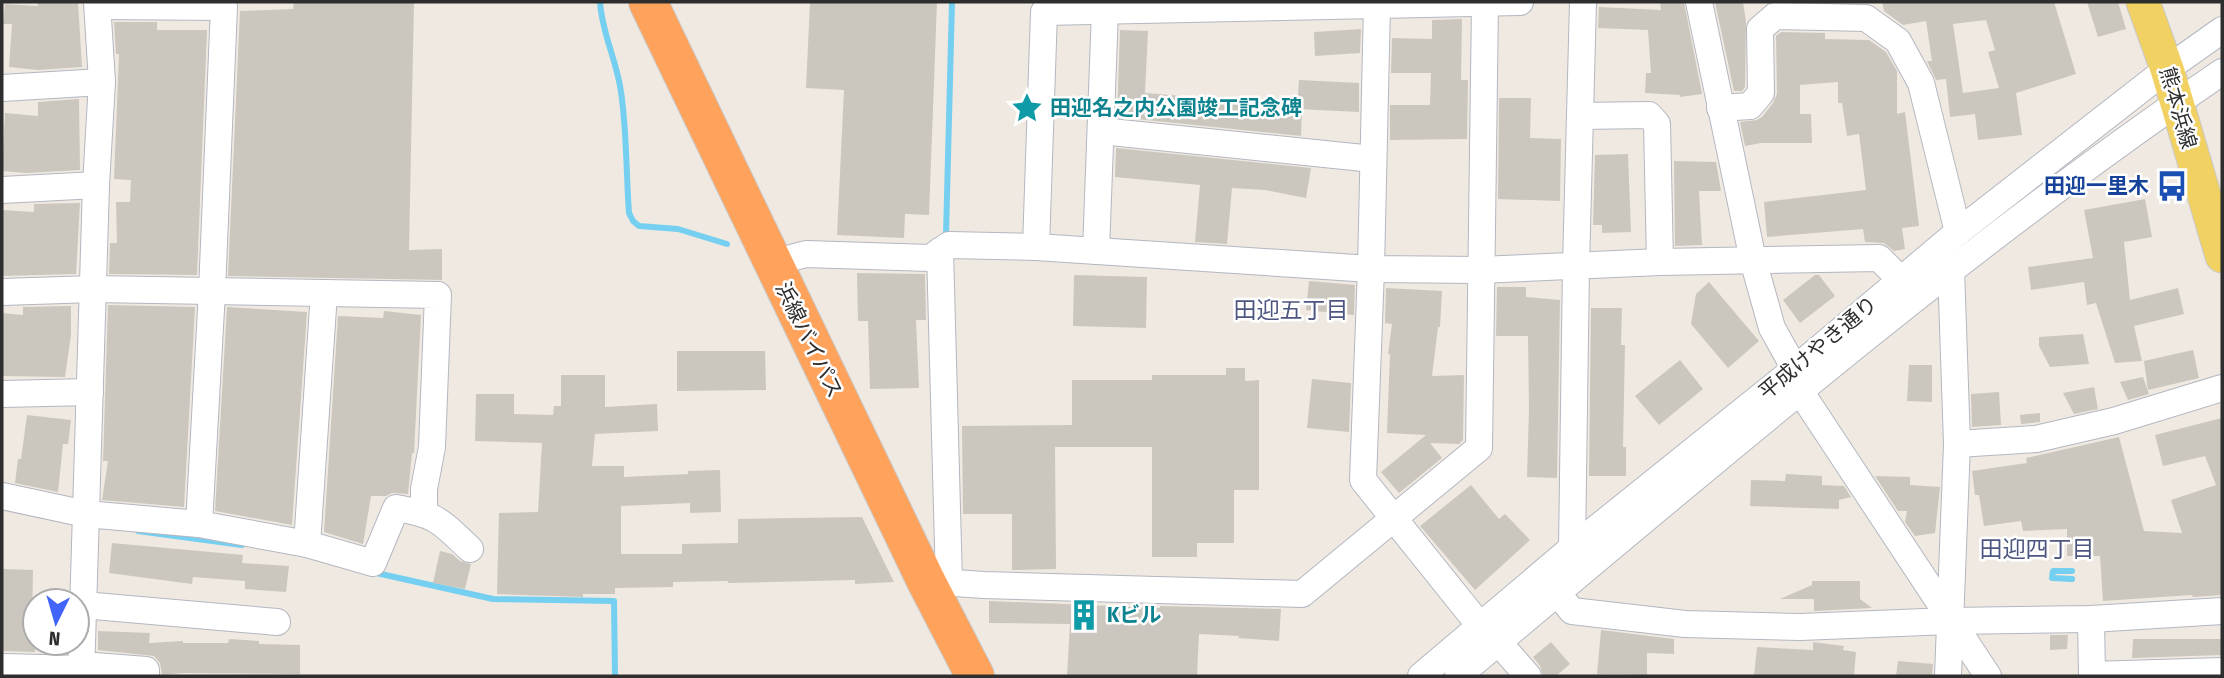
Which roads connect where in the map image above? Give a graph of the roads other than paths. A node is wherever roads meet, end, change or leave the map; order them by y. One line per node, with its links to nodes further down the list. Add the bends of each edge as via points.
1 (648, 2): 31 (highway, 浜線バイパス)
2 (1485, 2): 3 (street); 8 (street); 35 (street)
3 (1520, 2)
4 (1583, 2): 18 (street)
5 (1699, 2): 17 (street)
6 (2143, 2): 12 (main road, 熊本浜線)
7 (98, 4): 14 (street); 38 (street, via 223,7)
8 (1377, 5): 9 (street); 20 (street)
9 (1105, 10): 19 (street); 25 (street, via 1044,12)
10 (1865, 10): 17 (street, via 1775,16 1760,29 1761,93 1750,106); 24 (street, via 1898,41 1921,83)
11 (2222, 30): 12 (street, 平成けやき通り)
12 (2167, 69): 16 (main road, 熊本浜線); 24 (street, 平成けやき通り)
13 (2222, 72): 16 (street, 平成けやき通り)
14 (102, 82): 15 (street); 22 (street)
15 (2, 88)
16 (2177, 103): 21 (main road, 熊本浜線); 33 (street, 平成けやき通り)
17 (1720, 108): 29 (street)
18 (1580, 116): 30 (street, via 1649,115 1657,124); 32 (street)
19 (1101, 131): 20 (street); 27 (street)
20 (1373, 159): 34 (street)
21 (2210, 176): 28 (main road, 熊本浜線)
22 (96, 185): 23 (street); 37 (street)
23 (2, 190)
24 (1958, 232): 36 (street, 平成けやき通り)
25 (1035, 247): 26 (street, via 949,246); 27 (street)
26 (940, 251): 31 (street, via 930,258 806,254); 54 (street)
27 (1096, 251): 34 (street)
28 (2222, 257)
29 (1753, 260): 30 (street); 36 (street, via 1879,258); 41 (street, via 1772,328)
30 (1660, 262): 32 (street)
31 (772, 263): 54 (highway, 浜線バイパス)
32 (1576, 266): 35 (street); 52 (street)
33 (1951, 268): 41 (street, 平成けやき通り); 45 (street)
34 (1371, 269): 35 (street); 49 (street, via 1363,480)
35 (1480, 270): 49 (street, via 1479,448)
36 (1901, 280): 41 (street, 平成けやき通り)
37 (94, 289): 38 (street); 39 (street); 43 (street)
38 (212, 291): 40 (street); 50 (street)
39 (2, 292)
40 (324, 293): 47 (street, via 438,295 432,447); 51 (street)
41 (1797, 380): 52 (street, 平成けやき通り); 56 (street, 平成けやき通り); 60 (street)
42 (2222, 388): 45 (street, via 2115,421 2036,439)
43 (90, 392): 44 (street); 48 (street)
44 (2, 394)
45 (1957, 444): 60 (street)
46 (2, 496): 48 (street)
47 (424, 513): 51 (street, via 396,508 373,563); 53 (street, via 437,518)
48 (86, 514): 50 (street); 55 (street)
49 (1393, 519): 54 (street, via 1302,594); 62 (street)
50 (199, 524): 51 (street)
51 (307, 544)
52 (1572, 548): 62 (street, 平成けやき通り)
53 (470, 549)
54 (937, 582): 66 (highway, 浜線バイパス)
55 (84, 587)
56 (1558, 593): 60 (street, via 1572,611 1685,624 1800,627); 62 (street, 平成けやき通り)
57 (91, 606): 61 (street)
58 (2222, 611): 59 (street)
59 (2091, 619): 60 (street); 67 (street, via 2092,675)
60 (1950, 621): 72 (street); 73 (street)
61 (277, 622)
62 (1490, 635): 69 (street, 平成けやき通り); 70 (street, 平成けやき通り); 71 (street)
63 (2, 667): 64 (street)
64 (82, 670): 68 (street, via 146,670)
65 (2222, 671): 67 (street)
66 (969, 674)
67 (2111, 675)
68 (146, 676)
69 (1422, 676)
70 (1458, 676)
71 (1528, 676)
72 (1948, 676)
73 (1988, 676)

